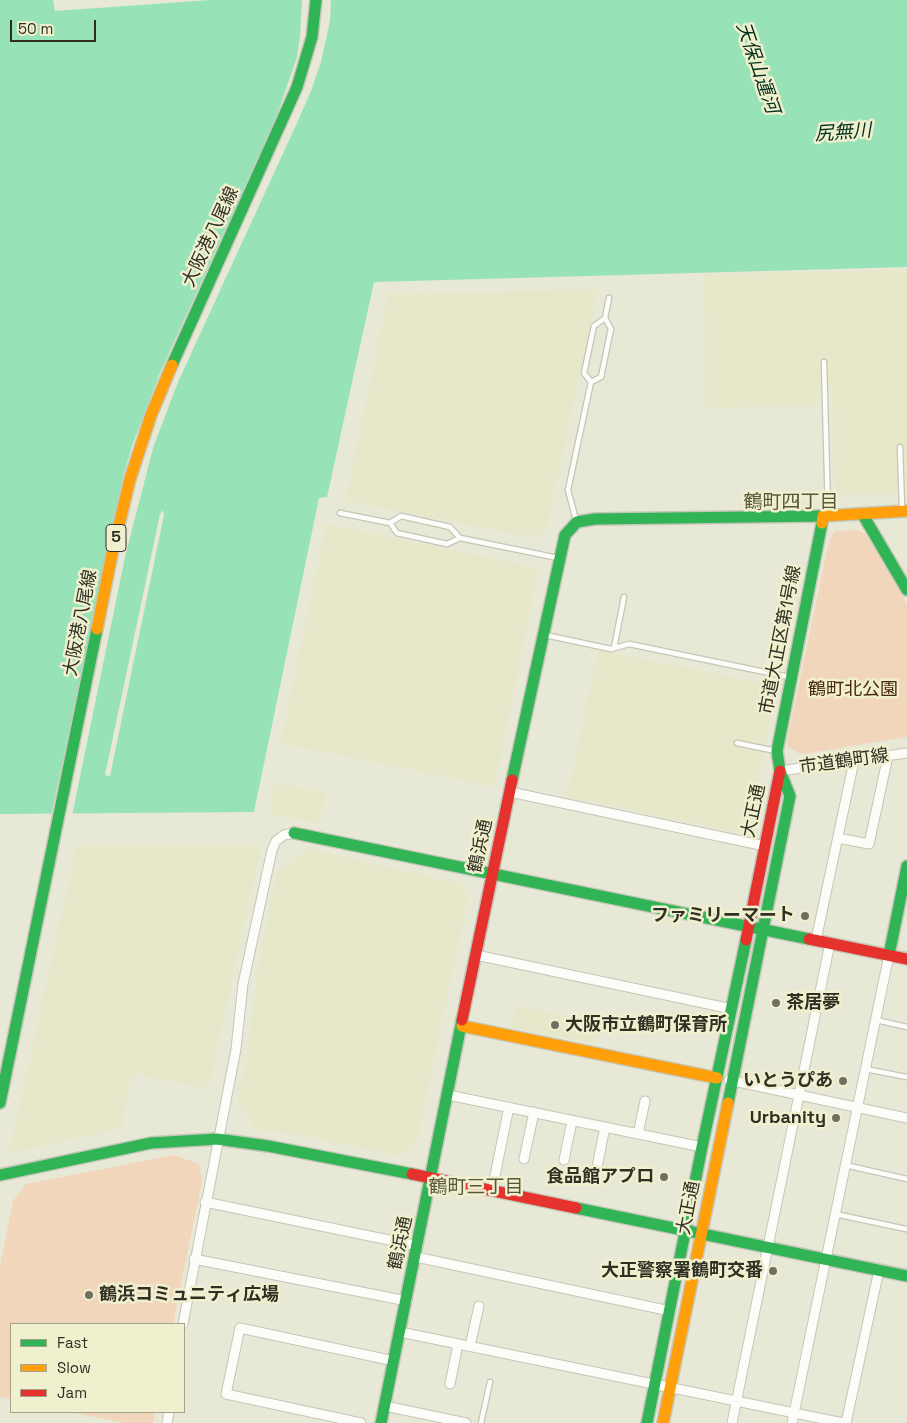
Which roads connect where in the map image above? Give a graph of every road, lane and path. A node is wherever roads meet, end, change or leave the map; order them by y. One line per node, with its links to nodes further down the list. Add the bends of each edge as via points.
1 (316, 0): 50 (street, 大阪港八尾線 / 5, via 312,37 297,87 167,377 130,479)
2 (609, 298): 3 (lane)
3 (604, 318): 5 (lane, via 594,326 584,373); 5 (lane, via 611,329 600,377)
4 (824, 362): 10 (lane)
5 (591, 382): 11 (lane, via 568,490)
6 (900, 447): 7 (lane)
7 (905, 511): 9 (street)
8 (340, 513): 12 (lane)
9 (863, 514): 10 (street); 15 (street)
10 (826, 516): 11 (street); 19 (street, 市道大正区第1号線)
11 (577, 522): 14 (street, 鶴浜通, via 565,535)
12 (390, 523): 13 (lane, via 397,533 447,544); 13 (lane, via 401,516 434,523 450,527)
13 (460, 538): 14 (lane)
14 (559, 559): 17 (street, 鶴浜通)
15 (907, 590)
16 (624, 597): 18 (lane)
17 (543, 634): 18 (lane); 26 (street, 鶴浜通)
18 (614, 648): 19 (lane, via 629,644)
19 (791, 677): 21 (street, 市道大正区第1号線)
20 (737, 743): 21 (lane)
21 (777, 751): 25 (street, 市道大正区第1号線)
22 (907, 752): 23 (street, 市道鶴町線)
23 (888, 756): 24 (street, 市道鶴町線); 28 (street, via 869,844)
24 (854, 761): 25 (street, 市道鶴町線); 28 (street)
25 (780, 771): 29 (street, 大正通); 33 (street, 大正通, via 790,796)
26 (510, 792): 29 (street); 31 (street, 鶴浜通)
27 (294, 833): 31 (street); 58 (street, via 276,841 272,850 243,984 236,1049)
28 (838, 838): 34 (street)
29 (765, 846): 32 (street, 大正通)
30 (907, 866): 37 (street)
31 (492, 874): 32 (street); 36 (street, 鶴浜通)
32 (749, 926): 33 (street); 39 (street, 大正通)
33 (763, 929): 34 (street); 46 (street, 大正通)
34 (816, 940): 35 (street)
35 (830, 943): 37 (street); 48 (street)
36 (476, 955): 39 (street); 41 (street, 鶴浜通)
37 (889, 955): 38 (street); 40 (street)
38 (907, 959)
39 (732, 1009): 44 (street, 大正通)
40 (876, 1020): 42 (lane); 43 (street)
41 (462, 1026): 44 (street); 47 (street, 鶴浜通)
42 (907, 1027)
43 (865, 1069): 45 (lane); 51 (street)
44 (717, 1078): 46 (street); 59 (street, 大正通)
45 (907, 1078)
46 (732, 1081): 48 (street); 72 (street, 大正通)
47 (448, 1095): 52 (street); 65 (street, 鶴浜通)
48 (799, 1095): 51 (street); 73 (street)
49 (645, 1101): 57 (street)
50 (0, 1103)
51 (857, 1107): 54 (street); 62 (street)
52 (510, 1108): 53 (street); 67 (street)
53 (534, 1112): 55 (street); 60 (street)
54 (907, 1118)
55 (572, 1120): 56 (street); 61 (street)
56 (605, 1127): 57 (street); 63 (street)
57 (638, 1134): 59 (street)
58 (217, 1139): 64 (street, via 152,1143); 65 (street); 68 (street)
59 (702, 1147): 71 (street, 大正通)
60 (524, 1160)
61 (564, 1160)
62 (845, 1165): 66 (lane); 69 (street)
63 (597, 1167)
64 (0, 1175)
65 (432, 1178): 67 (street); 74 (street, 鶴浜通)
66 (907, 1179)
67 (492, 1190): 71 (street)
68 (205, 1202): 74 (street); 75 (street)
69 (835, 1214): 70 (lane); 76 (street)
70 (906, 1229)
71 (686, 1230): 72 (street); 81 (street, 大正通)
72 (702, 1233): 73 (street); 90 (street, 大正通)
73 (769, 1247): 76 (street); 91 (street)
74 (417, 1252): 79 (street, 鶴浜通); 81 (street)
75 (194, 1259): 79 (street); 82 (street)
76 (826, 1259): 77 (street); 93 (street)
77 (879, 1270): 78 (street); 102 (street)
78 (907, 1276)
79 (407, 1301): 83 (street, 鶴浜通)
80 (479, 1306): 85 (street)
81 (670, 1311): 89 (street, 大正通)
82 (183, 1323)
83 (400, 1332): 84 (street); 86 (street, 鶴浜通)
84 (458, 1344): 85 (street); 88 (street)
85 (470, 1346): 89 (street)
86 (394, 1361): 92 (street, 鶴浜通); 94 (street, via 240,1328 226,1394)
87 (490, 1382): 97 (lane)
88 (450, 1384)
89 (655, 1384): 90 (street); 98 (street, 大正通)
90 (670, 1389): 91 (street); 99 (street, 大正通)
91 (737, 1401): 93 (street); 100 (street)
92 (385, 1406): 95 (street, 鶴浜通); 96 (street)
93 (794, 1413): 101 (street); 102 (street)
94 (361, 1423)
95 (381, 1423)
96 (466, 1423)
97 (481, 1423)
98 (647, 1423)
99 (663, 1423)
100 (732, 1423)
101 (792, 1423)
102 (844, 1423)

